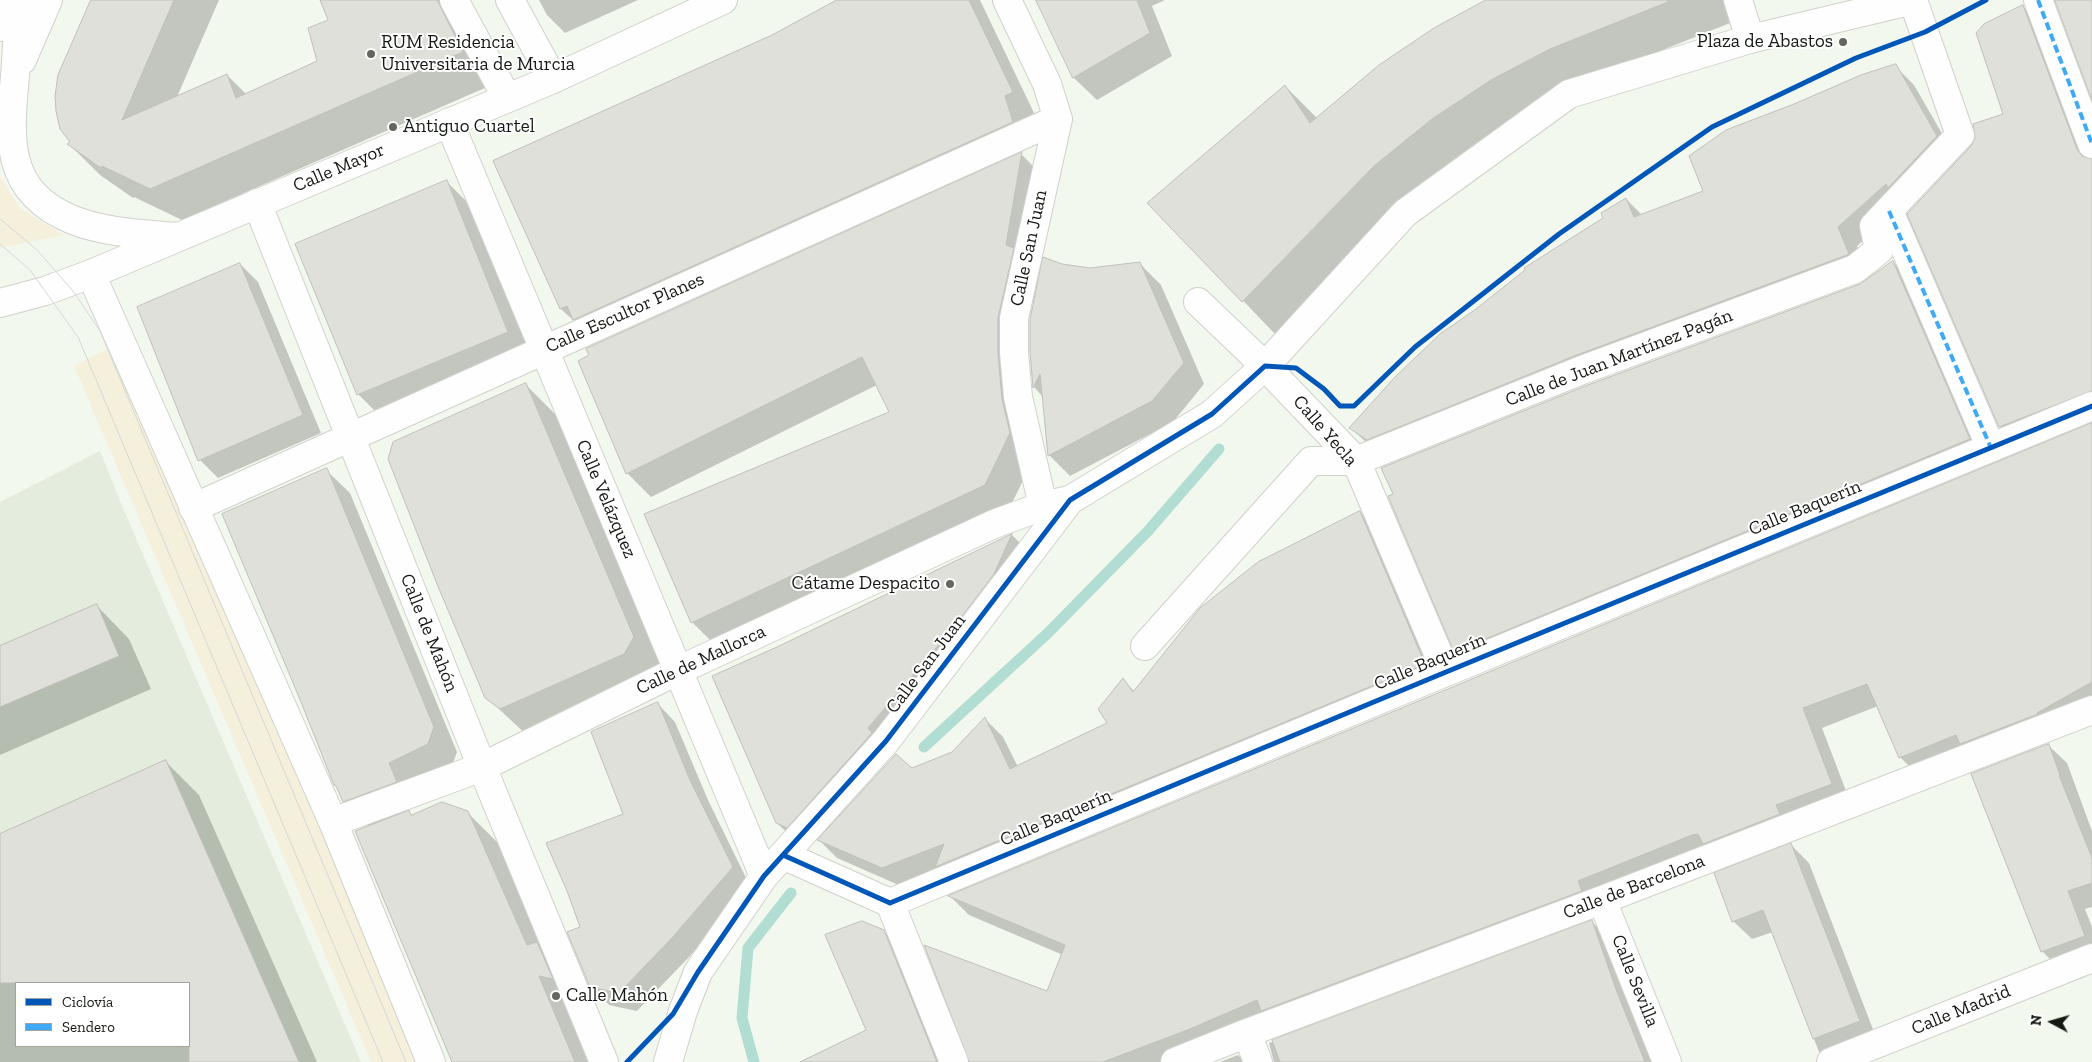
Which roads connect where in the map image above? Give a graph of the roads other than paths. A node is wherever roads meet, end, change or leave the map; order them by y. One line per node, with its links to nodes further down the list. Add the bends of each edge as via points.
1 (12, 0): 11 (street)
2 (19, 0): 13 (street)
3 (48, 0): 13 (street)
4 (454, 0): 15 (street)
5 (510, 0): 14 (street)
6 (723, 0): 14 (street, Calle Mayor)
7 (1007, 0): 16 (street, Calle San Juan, via 1047,84)
8 (1738, 0): 12 (street)
9 (1914, 0): 12 (street, Calle San Juan); 20 (street, Calle de Juan Martínez Pagán, via 1960,135)
10 (2038, 0): 18 (street)
11 (0, 27)
12 (1750, 38): 27 (street, Calle San Juan, via 1569,94 1405,213)
13 (15, 75): 21 (street, via 11,142 28,188 48,206 73,220 98,227)
14 (553, 79): 15 (street, Calle Mayor)
15 (507, 98): 17 (street, Calle Mayor)
16 (1058, 119): 26 (street, Calle Escultor Planes); 33 (street, Calle San Juan, via 1014,318 1018,397)
17 (449, 122): 19 (street, Calle Mayor); 26 (street, Calle Velázquez)
18 (2092, 144)
19 (257, 203): 21 (street, Calle Mayor); 29 (street, Calle de Mahón)
20 (1889, 211): 30 (street); 31 (street, Calle de Juan Martínez Pagán, via 1874,226 1879,250 1855,269 1582,370)
21 (178, 237): 22 (street, Calle Mayor)
22 (91, 274): 23 (street); 25 (street); 34 (street)
23 (0, 287)
24 (1198, 302): 27 (street, Calle Yecla)
25 (0, 303)
26 (544, 350): 29 (street, Calle Escultor Planes); 36 (street, Calle Velázquez)
27 (1265, 366): 31 (street, Calle Yecla); 32 (street, Calle San Juan, via 1212,414)
28 (2092, 406): 30 (street, Calle Baquerín)
29 (351, 436): 34 (street, Calle Escultor Planes); 39 (street, Calle de Mahón)
30 (1991, 448): 37 (street, Calle Baquerín)
31 (1356, 461): 35 (street, Calle de Juan Martínez Pagán, via 1311,461); 37 (street, Calle Yecla)
32 (1070, 500): 33 (street, Calle de Mallorca); 41 (street, Calle San Juan, via 886,740)
33 (1043, 506): 36 (street, Calle de Mallorca, via 994,524)
34 (193, 508): 40 (street)
35 (1145, 646)
36 (677, 671): 39 (street, Calle de Mallorca); 42 (street, Calle Velázquez)
37 (1446, 672): 44 (street, Calle Baquerín)
38 (2092, 710): 43 (street, Calle de Barcelona)
39 (482, 767): 40 (street, Calle de Mallorca); 48 (street, Calle de Mahón)
40 (333, 822): 47 (street)
41 (782, 855): 42 (street, Calle San Juan); 44 (street)
42 (764, 876): 49 (street, Calle San Juan, via 698,972)
43 (1602, 900): 46 (street, Calle de Barcelona); 53 (street, Calle Sevilla)
44 (890, 904): 50 (street)
45 (2092, 958): 54 (street, Calle Madrid)
46 (1247, 1033): 51 (street, Calle de Barcelona); 52 (street)
47 (431, 1062)
48 (604, 1062)
49 (668, 1062)
50 (954, 1062)
51 (1175, 1062)
52 (1258, 1062)
53 (1667, 1062)
54 (1831, 1062)

